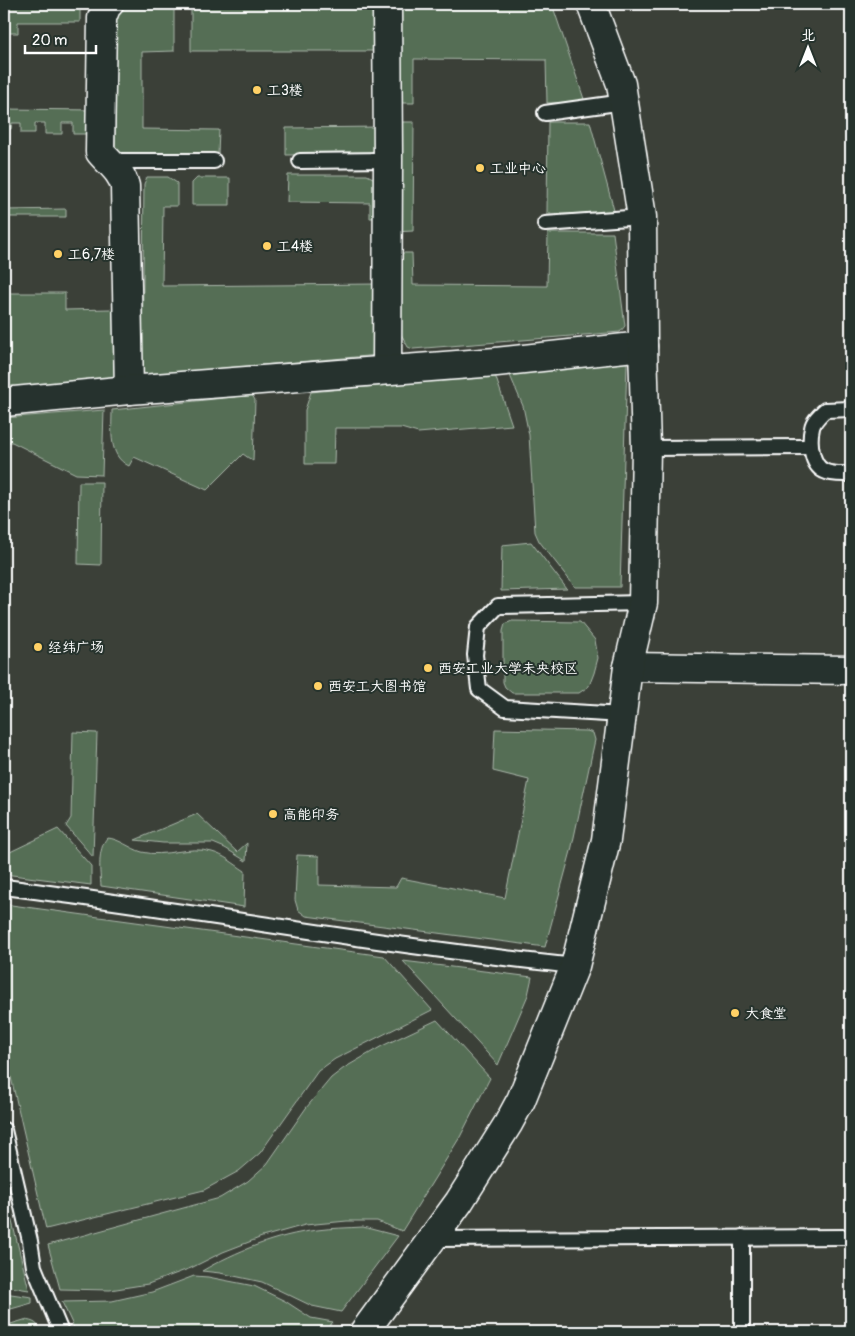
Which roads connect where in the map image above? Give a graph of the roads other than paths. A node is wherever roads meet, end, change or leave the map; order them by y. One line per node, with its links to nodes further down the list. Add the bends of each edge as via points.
1 (109, 4): 9 (street, via 102,18 100,152)
2 (387, 4): 6 (street)
3 (591, 4): 4 (street, via 621,84)
4 (624, 102): 5 (lane); 10 (street)
5 (545, 113)
6 (388, 160): 8 (lane); 13 (street)
7 (214, 161): 9 (lane)
8 (300, 161)
9 (108, 162): 14 (street, via 117,168 126,186)
10 (642, 217): 11 (lane); 12 (street)
11 (545, 224)
12 (643, 346): 13 (street); 18 (street)
13 (387, 370): 14 (street)
14 (129, 390): 15 (street)
15 (4, 402)
16 (851, 409): 17 (lane, via 825,410 815,420)
17 (812, 447): 18 (lane); 19 (lane, via 814,462 824,471)
18 (646, 448): 20 (street)
19 (851, 474)
20 (644, 604): 21 (street); 23 (lane, via 498,606 478,627 475,655 479,690 506,708)
21 (628, 667): 22 (street); 23 (street)
22 (851, 670)
23 (623, 714): 25 (street, via 606,840)
24 (4, 887): 25 (lane)
25 (575, 966): 29 (street, via 521,1100 475,1178)
26 (4, 1130): 30 (lane, via 34,1267)
27 (742, 1237): 28 (lane); 29 (lane); 32 (lane)
28 (851, 1237)
29 (433, 1239): 31 (street)
30 (60, 1332)
31 (364, 1332)
32 (742, 1332)

